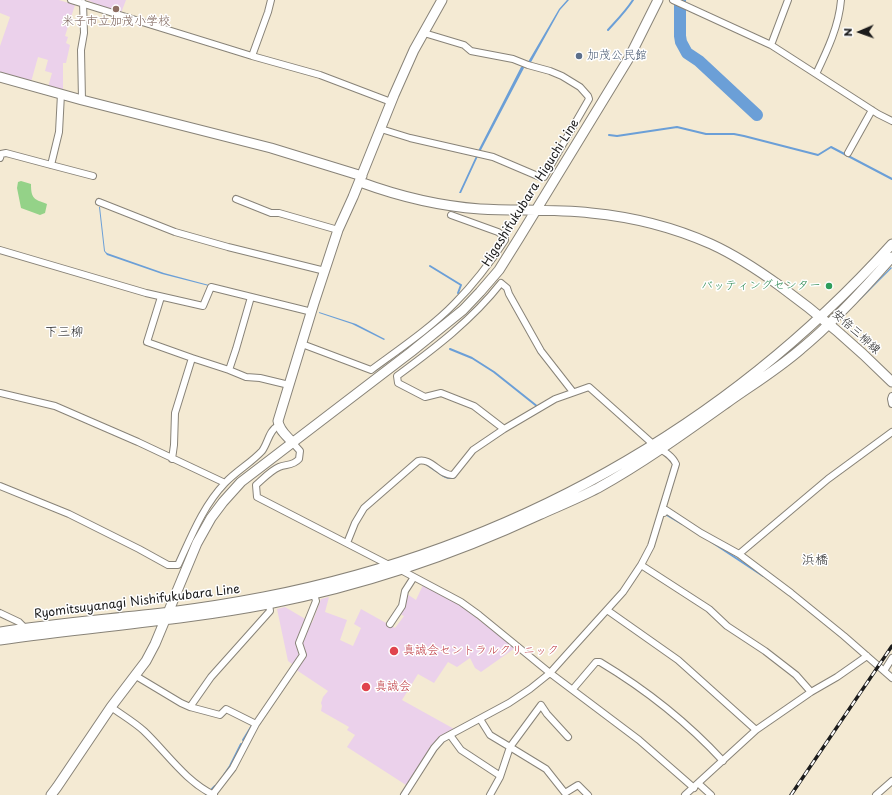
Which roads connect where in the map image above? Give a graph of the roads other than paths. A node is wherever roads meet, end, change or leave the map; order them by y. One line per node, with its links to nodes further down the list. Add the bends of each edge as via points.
1 (71, 0): 8 (street)
2 (271, 0): 12 (street)
3 (442, 0): 10 (main road)
4 (658, 0): 21 (main road, Higashifukubara Higuchi Line, via 629,58)
5 (788, 0): 11 (street)
6 (841, 0): 13 (street, via 830,44)
7 (674, 1): 9 (street)
8 (83, 3): 12 (street); 16 (street)
9 (684, 3): 11 (street)
10 (424, 33): 17 (main road); 19 (street, via 464,45 470,51 513,59 562,76 580,87 588,96 589,99)
11 (771, 45): 13 (street)
12 (252, 56): 17 (street, via 320,75)
13 (816, 74): 18 (street)
14 (0, 77): 15 (main road, 安倍三柳線)
15 (61, 94): 16 (main road, 安倍三柳線); 25 (street, via 59,132)
16 (82, 100): 27 (main road, 安倍三柳線, via 271,148)
17 (392, 102): 22 (main road)
18 (872, 110): 20 (street); 23 (street)
19 (578, 119): 21 (street); 22 (street, via 544,177 493,157)
20 (892, 121)
21 (588, 124): 30 (main road, Higashifukubara Higuchi Line)
22 (381, 129): 27 (main road)
23 (848, 153)
24 (0, 158): 25 (street, via 1,154 6,153)
25 (50, 166): 26 (street)
26 (93, 176)
27 (361, 179): 30 (main road, 安倍三柳線, via 394,192 437,204 479,209); 32 (main road)
28 (236, 199): 32 (street, via 271,213 280,213)
29 (99, 202): 36 (street, via 175,232 228,248)
30 (536, 210): 41 (main road, 安倍三柳線, via 627,217 689,235 740,259); 42 (main road, Higashifukubara Higuchi Line, via 498,270)
31 (451, 215): 40 (street, via 502,233 505,240 480,276)
32 (338, 230): 36 (main road)
33 (892, 244): 41 (main road, Ryomitsuyanagi Nishifukubara Line)
34 (0, 250): 37 (street)
35 (892, 256): 43 (main road, Ryomitsuyanagi Nishifukubara Line)
36 (325, 271): 39 (main road)
37 (161, 297): 38 (street, via 203,306 211,287); 46 (street, via 147,342)
38 (251, 297): 39 (street); 47 (street)
39 (312, 312): 45 (main road)
40 (441, 316): 42 (street); 45 (street, via 371,370)
41 (821, 317): 43 (main road, 安倍三柳線); 58 (main road, Ryomitsuyanagi Nishifukubara Line, via 739,387)
42 (448, 323): 44 (street); 57 (main road, Higashifukubara Higuchi Line)
43 (829, 324): 48 (main road, 安倍三柳線); 58 (main road, Ryomitsuyanagi Nishifukubara Line, via 800,350 706,418)
44 (455, 332): 50 (street, via 502,283 541,351); 55 (street, via 397,376 398,383 424,397 441,393 474,406)
45 (302, 344): 49 (main road)
46 (192, 358): 47 (street); 59 (street, via 174,413)
47 (229, 370): 49 (street, via 246,377)
48 (892, 382)
49 (289, 385): 54 (main road)
50 (573, 392): 55 (street, via 555,399); 58 (street, via 589,387)
51 (0, 393): 59 (street, via 55,406)
52 (892, 396): 53 (street)
53 (892, 404)
54 (278, 426): 57 (main road); 60 (street, via 274,428 263,450)
55 (504, 429): 63 (street, via 473,450 453,475 446,475 425,461 418,461 364,508)
56 (892, 432): 64 (street, via 828,479)
57 (292, 442): 63 (street, via 300,451 299,459 291,465 274,470 256,485 258,497); 73 (main road, Higashifukubara Higuchi Line, via 241,482 211,518 197,543)
58 (657, 447): 62 (street, via 676,464); 66 (main road, Ryomitsuyanagi Nishifukubara Line, via 558,499 495,527 454,544); 67 (main road, Ryomitsuyanagi Nishifukubara Line, via 598,488 504,531)
59 (172, 459): 60 (street)
60 (225, 483): 61 (street, via 197,523 178,565 168,565 69,514)
61 (0, 486)
62 (662, 513): 64 (street, via 666,510); 65 (street)
63 (347, 543): 66 (street)
64 (740, 554): 78 (street)
65 (642, 564): 71 (street); 85 (street, via 765,651 796,675)
66 (390, 565): 67 (street); 73 (main road, Ryomitsuyanagi Nishifukubara Line, via 282,593)
67 (399, 569): 68 (street); 69 (main road, Ryomitsuyanagi Nishifukubara Line)
68 (414, 578): 74 (street, via 405,591 402,606); 81 (street, via 461,602)
69 (314, 594): 70 (main road, Ryomitsuyanagi Nishifukubara Line); 89 (street, via 316,601 299,643 302,653)
70 (269, 604): 73 (main road, Ryomitsuyanagi Nishifukubara Line); 87 (street, via 270,611 211,677)
71 (607, 610): 81 (street); 90 (street, via 678,660)
72 (0, 613): 75 (street, via 19,622)
73 (166, 616): 75 (main road, Ryomitsuyanagi Nishifukubara Line); 77 (main road, Ryomitsuyanagi Nishifukubara Line); 82 (main road, Higashifukubara Higuchi Line, via 155,644)
74 (390, 624)
75 (25, 628): 76 (main road, Ryomitsuyanagi Nishifukubara Line)
76 (0, 632)
77 (0, 640)
78 (867, 656): 80 (street); 85 (street)
79 (892, 658): 80 (street)
80 (884, 671): 83 (street)
81 (550, 673): 84 (street); 88 (street, via 520,696)
82 (136, 676): 86 (main road, Higashifukubara Higuchi Line); 87 (street)
83 (892, 678)
84 (572, 690): 94 (street, via 596,662 600,662 654,698 701,738); 97 (street, via 640,740)
85 (811, 692): 90 (street)
86 (111, 707): 99 (main road, Higashifukubara Higuchi Line); 100 (street, via 142,729 181,772)
87 (190, 707): 89 (street, via 220,715 226,709)
88 (480, 719): 91 (street); 93 (street, via 490,735)
89 (256, 724): 100 (street, via 233,768)
90 (756, 730): 94 (street)
91 (450, 735): 95 (street, via 461,750); 101 (street, via 434,748)
92 (568, 737): 93 (street, via 541,706)
93 (510, 747): 95 (street); 103 (street, via 546,768 565,793 578,785)
94 (723, 761): 97 (street)
95 (499, 774): 102 (street)
96 (892, 781): 98 (street)
97 (696, 786): 104 (street); 105 (street)
98 (879, 793): 106 (street)
99 (51, 795)
100 (214, 795)
101 (404, 795)
102 (490, 795)
103 (588, 795)
104 (685, 795)
105 (711, 795)
106 (886, 795)

